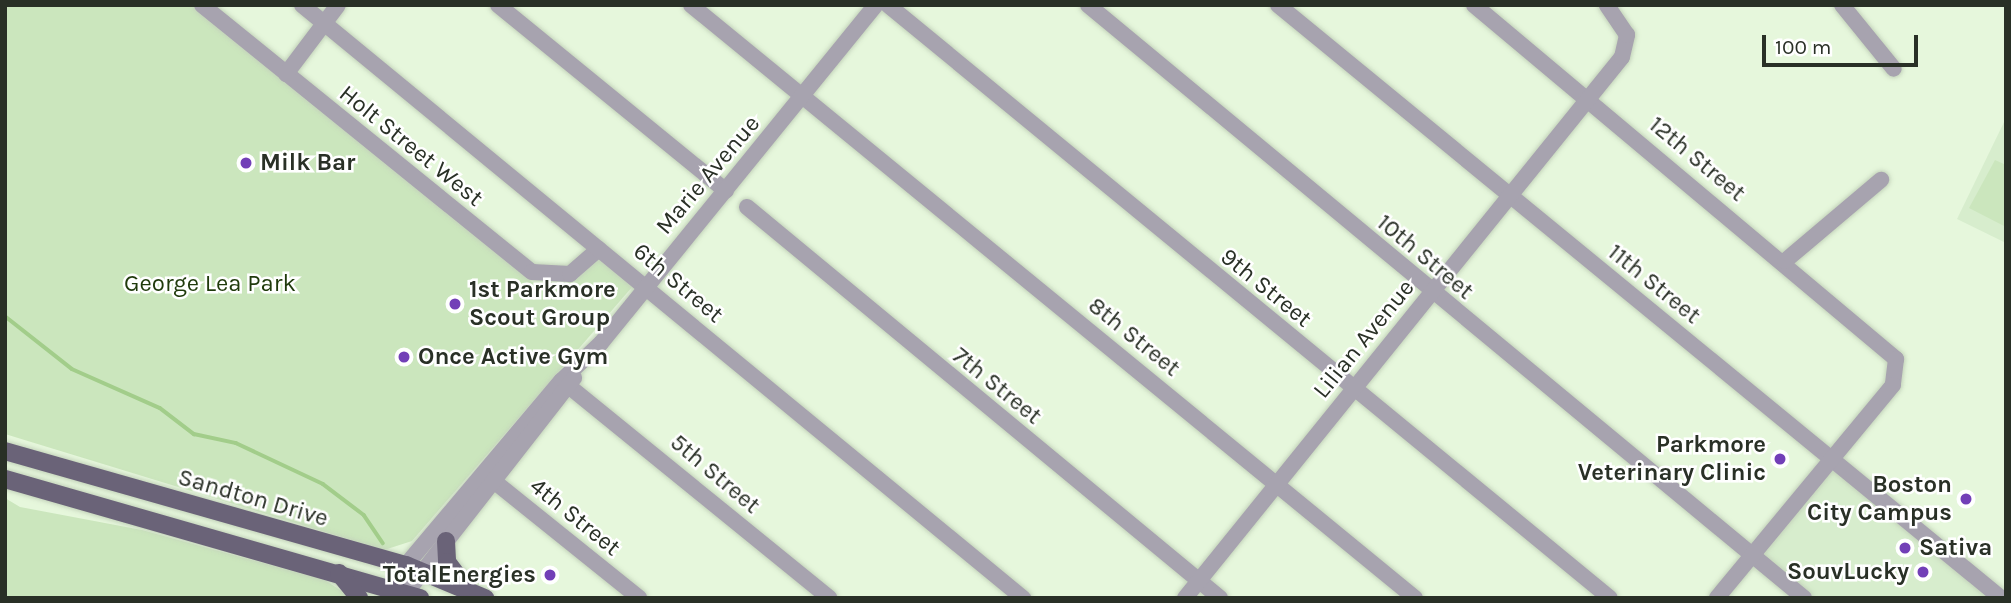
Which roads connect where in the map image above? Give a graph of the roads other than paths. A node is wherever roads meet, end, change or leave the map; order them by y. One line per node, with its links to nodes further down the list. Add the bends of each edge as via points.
1 (202, 5): 15 (street, Holt Street West)
2 (302, 5): 13 (street, 6th Street)
3 (338, 5): 13 (street)
4 (498, 5): 19 (street)
5 (691, 5): 16 (street)
6 (876, 5): 16 (street, Marie Avenue)
7 (1088, 5): 25 (street, 10th Street)
8 (1278, 5): 20 (street, 11th Street)
9 (1474, 5): 17 (street, 12th Street)
10 (1607, 5): 17 (street, Lilian Avenue, via 1628,41)
11 (1842, 5): 14 (street)
12 (892, 8): 27 (street, 9th Street)
13 (324, 23): 15 (street); 22 (street, 6th Street)
14 (1894, 69)
15 (286, 74): 22 (street, Holt Street West, via 532,272 570,274)
16 (802, 96): 19 (street, Marie Avenue); 32 (street, 8th Street)
17 (1590, 99): 20 (street, Lilian Avenue); 23 (street, 12th Street)
18 (1881, 180): 23 (street)
19 (726, 191): 24 (street, Marie Avenue)
20 (1510, 195): 25 (street, Lilian Avenue); 29 (street, 11th Street)
21 (747, 207): 37 (street, 7th Street)
22 (599, 249): 24 (street, 6th Street)
23 (1785, 261): 29 (street, 12th Street, via 1898,363 1893,385)
24 (647, 283): 26 (street, Marie Avenue); 44 (street, 6th Street)
25 (1431, 292): 27 (street, Lilian Avenue); 34 (street, 10th Street)
26 (573, 380): 30 (street, Marie Avenue); 43 (street, 5th Street)
27 (1354, 389): 32 (street, Lilian Avenue); 48 (street, 9th Street)
28 (5, 451): 35 (main road, Sandton Drive)
29 (1830, 458): 34 (street); 51 (street, 11th Street)
30 (488, 477): 33 (street, Marie Avenue); 35 (street, Marie Avenue); 42 (street, 4th Street)
31 (5, 479): 36 (main road, Sandton Drive)
32 (1275, 484): 37 (street, Lilian Avenue); 47 (street, 8th Street)
33 (446, 541): 35 (street, Marie Avenue); 38 (main road, via 447,562)
34 (1751, 554): 49 (street); 50 (street)
35 (414, 568): 38 (main road, Sandton Drive); 39 (street)
36 (339, 573): 39 (main road, Sandton Drive); 40 (main road)
37 (1199, 581): 45 (street, Lilian Avenue); 46 (street, 7th Street)
38 (469, 590): 41 (main road, Sandton Drive)
39 (400, 595)
40 (359, 598)
41 (485, 598)
42 (639, 598)
43 (829, 598)
44 (1023, 598)
45 (1185, 598)
46 (1220, 598)
47 (1415, 598)
48 (1609, 598)
49 (1717, 598)
50 (1804, 598)
51 (2001, 598)

